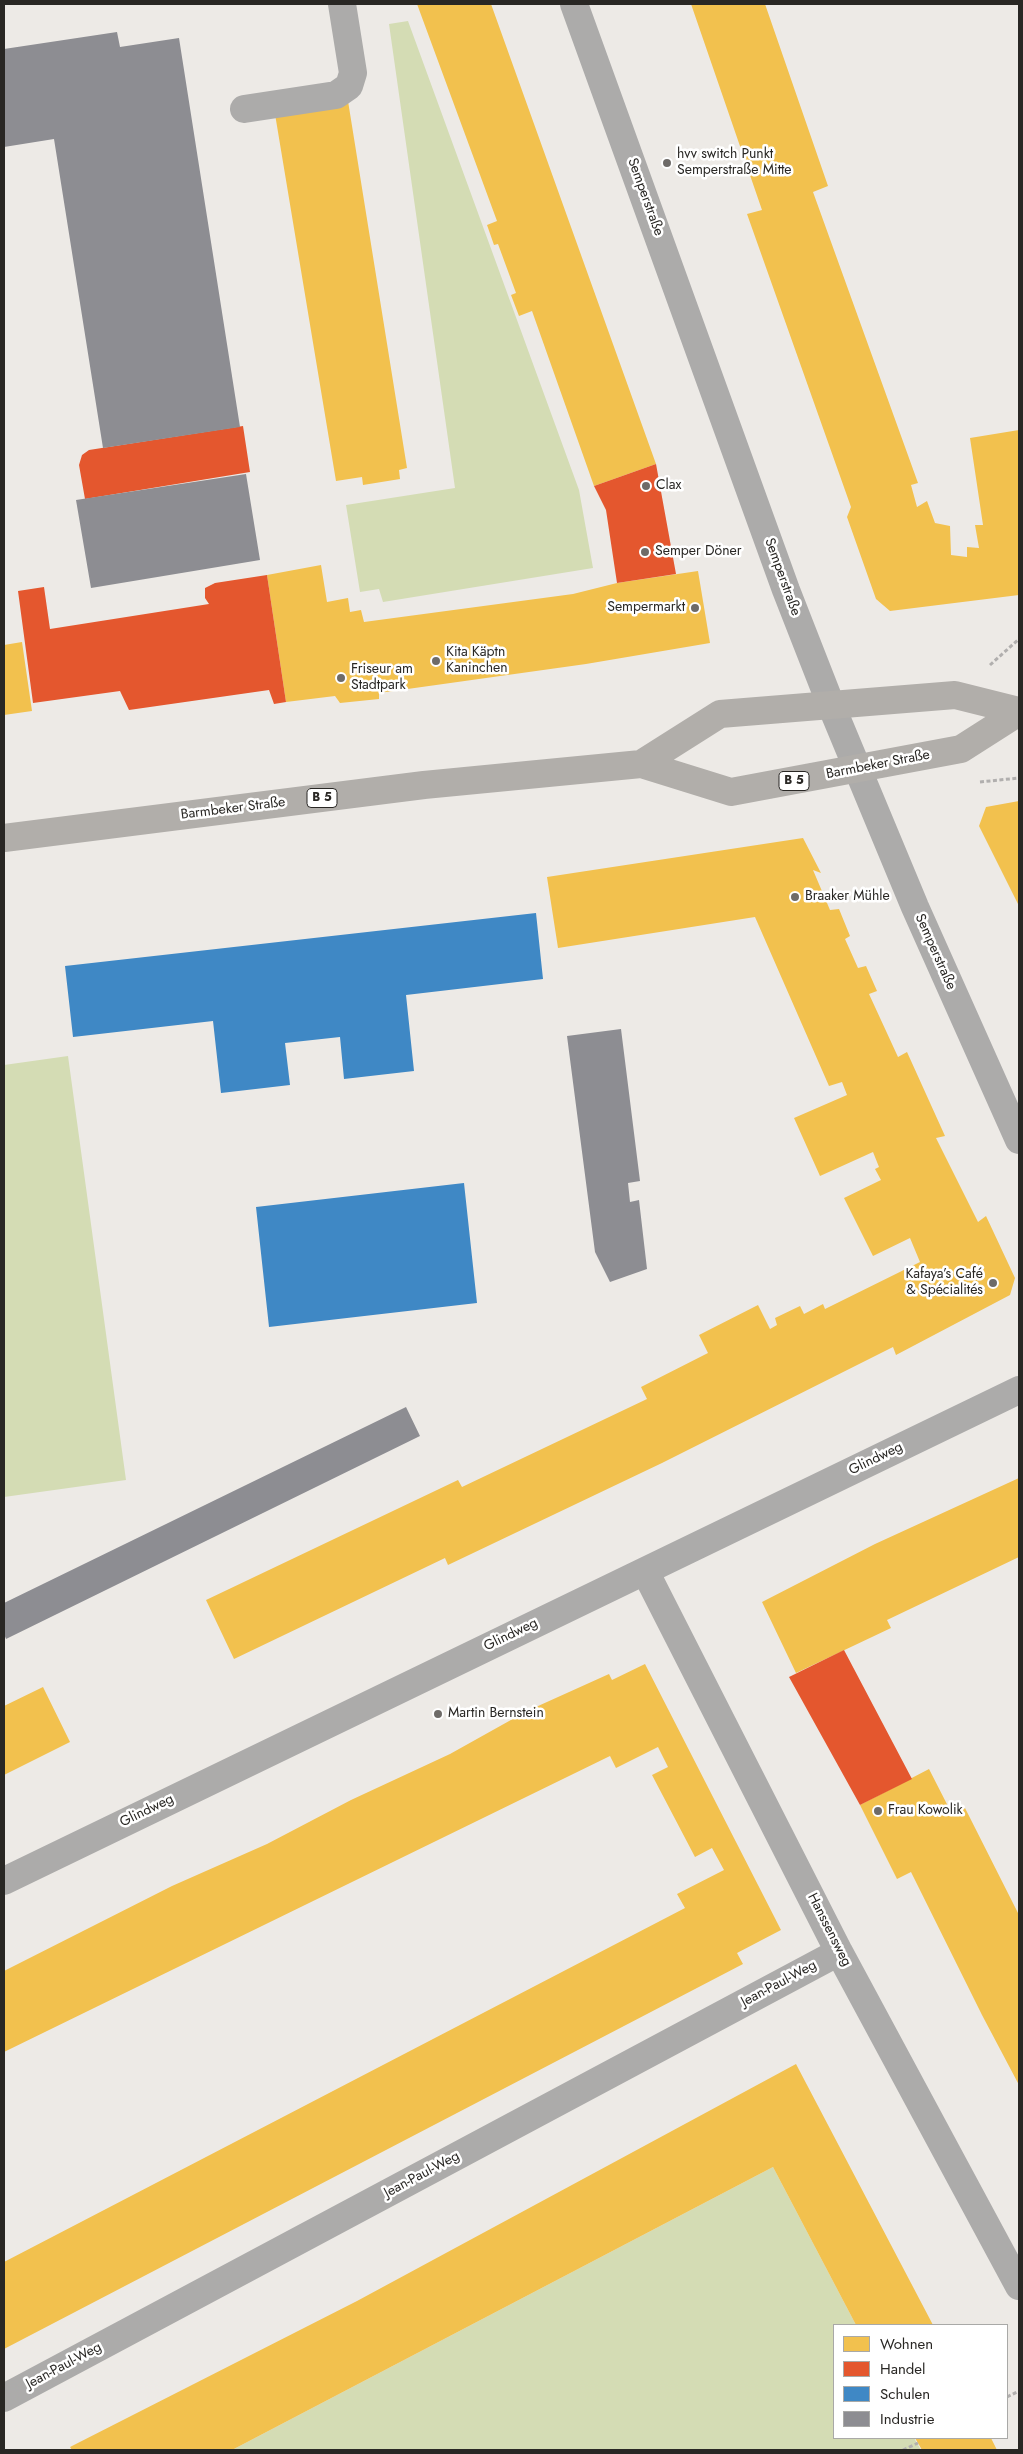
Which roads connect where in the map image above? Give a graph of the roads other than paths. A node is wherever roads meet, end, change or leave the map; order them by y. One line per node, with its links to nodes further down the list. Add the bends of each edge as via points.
1 (342, 4): 3 (street, via 353,73 349,86 336,94)
2 (574, 4): 4 (street, Semperstraße, via 786,590)
3 (244, 109)
4 (831, 705): 5 (main road, Barmbeker Straße / B 5, via 955,695); 6 (main road, Barmbeker Straße / B 5, via 720,714); 7 (street, Semperstraße)
5 (1019, 711): 7 (main road, Barmbeker Straße / B 5, via 961,749)
6 (641, 764): 7 (main road, Barmbeker Straße / B 5, via 731,792); 8 (main road, Barmbeker Straße / B 5, via 424,785)
7 (858, 769): 9 (street, Semperstraße, via 915,907)
8 (4, 838)
9 (1019, 1140)
10 (1019, 1390): 11 (street, Glindweg)
11 (645, 1571): 12 (street, Glindweg); 13 (street, Hanssensweg)
12 (4, 1881)
13 (839, 1952): 14 (street, Hanssensweg); 15 (street, Jean-Paul-Weg)
14 (1018, 2281)
15 (4, 2398)

